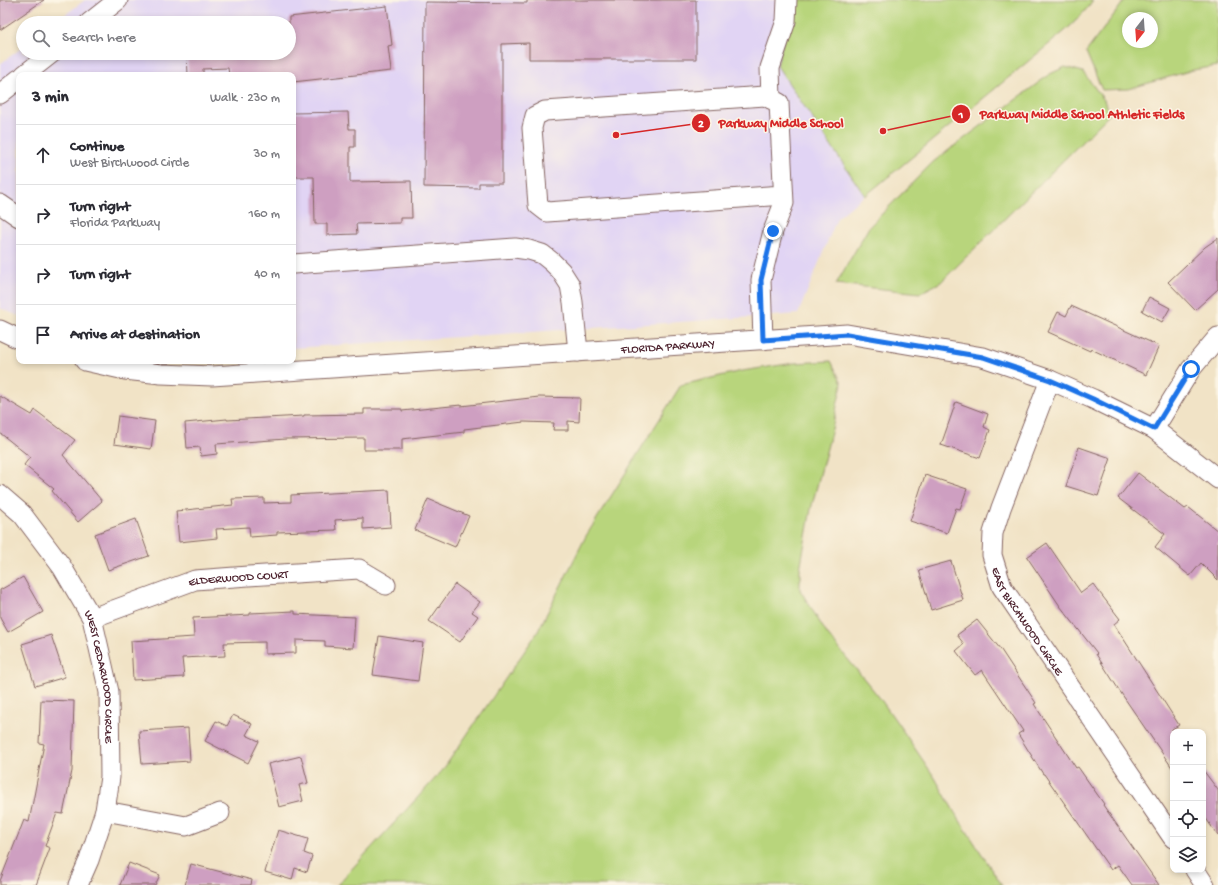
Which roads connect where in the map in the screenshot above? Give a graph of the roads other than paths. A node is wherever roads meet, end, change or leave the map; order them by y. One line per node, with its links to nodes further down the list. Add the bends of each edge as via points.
1 (118, 0): 3 (street)
2 (787, 0): 8 (street, via 786,21 770,68)
3 (98, 16)
4 (43, 60): 5 (street)
5 (28, 72)
6 (16, 81): 7 (street)
7 (0, 94)
8 (771, 99): 9 (street, via 779,103); 9 (street, via 765,96 545,111 535,116 532,128 538,205 547,212)
9 (783, 195): 16 (street, via 784,202 773,231 761,280)
10 (0, 204): 11 (street)
11 (16, 215)
12 (296, 264): 17 (street, via 515,248 542,254 561,271 570,285)
13 (0, 330): 15 (street)
14 (1218, 337): 20 (street, via 1191,369)
15 (16, 338)
16 (763, 340): 17 (street, FLORIDA PARKWAY); 19 (street, FLORIDA PARKWAY, via 847,334 983,357)
17 (578, 352): 18 (street, FLORIDA PARKWAY, via 212,376 132,371)
18 (99, 364)
19 (1050, 380): 20 (street, FLORIDA PARKWAY); 27 (street, EAST BIRCHWOOD CIRCLE, via 1001,508 993,533 992,555 1002,587)
20 (1154, 429): 21 (street, FLORIDA PARKWAY)
21 (1218, 479)
22 (0, 494): 24 (street, WEST CEDARWOOD CIRCLE, via 22,514 62,567)
23 (386, 585): 24 (street, ELDERWOOD COURT, via 359,569 195,580)
24 (92, 618): 25 (street, WEST CEDARWOOD CIRCLE, via 109,692 110,777)
25 (105, 811): 26 (street, via 186,826); 29 (street, WEST CEDARWOOD CIRCLE)
26 (220, 813)
27 (1172, 837)
28 (1197, 873): 30 (street)
29 (78, 885)
30 (1205, 885)

